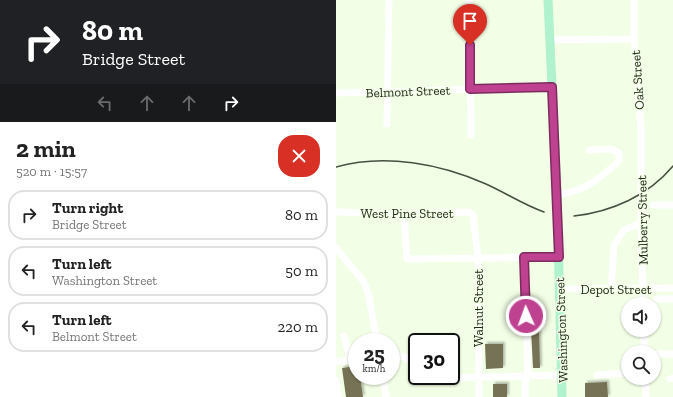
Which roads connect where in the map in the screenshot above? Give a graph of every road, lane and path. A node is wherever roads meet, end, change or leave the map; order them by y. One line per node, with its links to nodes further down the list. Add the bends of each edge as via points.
1 (389, 0): 9 (street)
2 (470, 0): 8 (street)
3 (548, 0): 6 (main road, Washington Street)
4 (634, 0): 5 (street, Oak Street)
5 (634, 39): 6 (street); 14 (street, Oak Street)
6 (551, 40): 7 (main road, Washington Street)
7 (552, 87): 8 (street, Belmont Street); 15 (main road, Washington Street)
8 (470, 89): 9 (street, Belmont Street); 12 (street)
9 (386, 92): 10 (street, Belmont Street); 11 (street)
10 (336, 93)
11 (387, 124)
12 (471, 135)
13 (589, 150): 15 (street, via 611,149 619,153 619,161 592,185 569,194)
14 (642, 160): 21 (street, Mulberry Street)
15 (557, 194): 24 (main road, Washington Street)
16 (653, 205): 17 (street)
17 (673, 205)
18 (336, 212): 19 (street, West Pine Street)
19 (404, 214): 20 (street, West Pine Street, via 469,212); 25 (street, via 407,259)
20 (474, 219): 25 (street, Walnut Street)
21 (641, 223): 26 (street, Mulberry Street); 29 (street, via 624,230 614,245)
22 (336, 248): 33 (street, via 364,282)
23 (524, 257): 24 (street); 25 (street); 43 (street)
24 (559, 257): 28 (main road, Washington Street)
25 (478, 258): 44 (street, Walnut Street)
26 (643, 288): 27 (street, Depot Street); 29 (street, Depot Street); 30 (street, Mulberry Street)
27 (673, 288)
28 (559, 289): 29 (street, Depot Street); 42 (main road, Washington Street)
29 (611, 289)
30 (643, 297)
31 (661, 299): 32 (street)
32 (673, 299)
33 (375, 333)
34 (344, 336): 35 (street)
35 (348, 346)
36 (661, 354): 37 (street)
37 (673, 354)
38 (348, 361): 39 (street)
39 (336, 362)
40 (621, 373): 41 (street)
41 (598, 374)
42 (562, 375): 43 (street); 53 (main road, Washington Street)
43 (528, 376): 44 (street); 52 (street)
44 (479, 377): 45 (street); 51 (street, Walnut Street)
45 (460, 378)
46 (336, 380): 49 (street)
47 (384, 385): 50 (street)
48 (645, 385): 54 (street)
49 (338, 397)
50 (386, 397)
51 (479, 397)
52 (525, 397)
53 (562, 397)
54 (646, 397)

